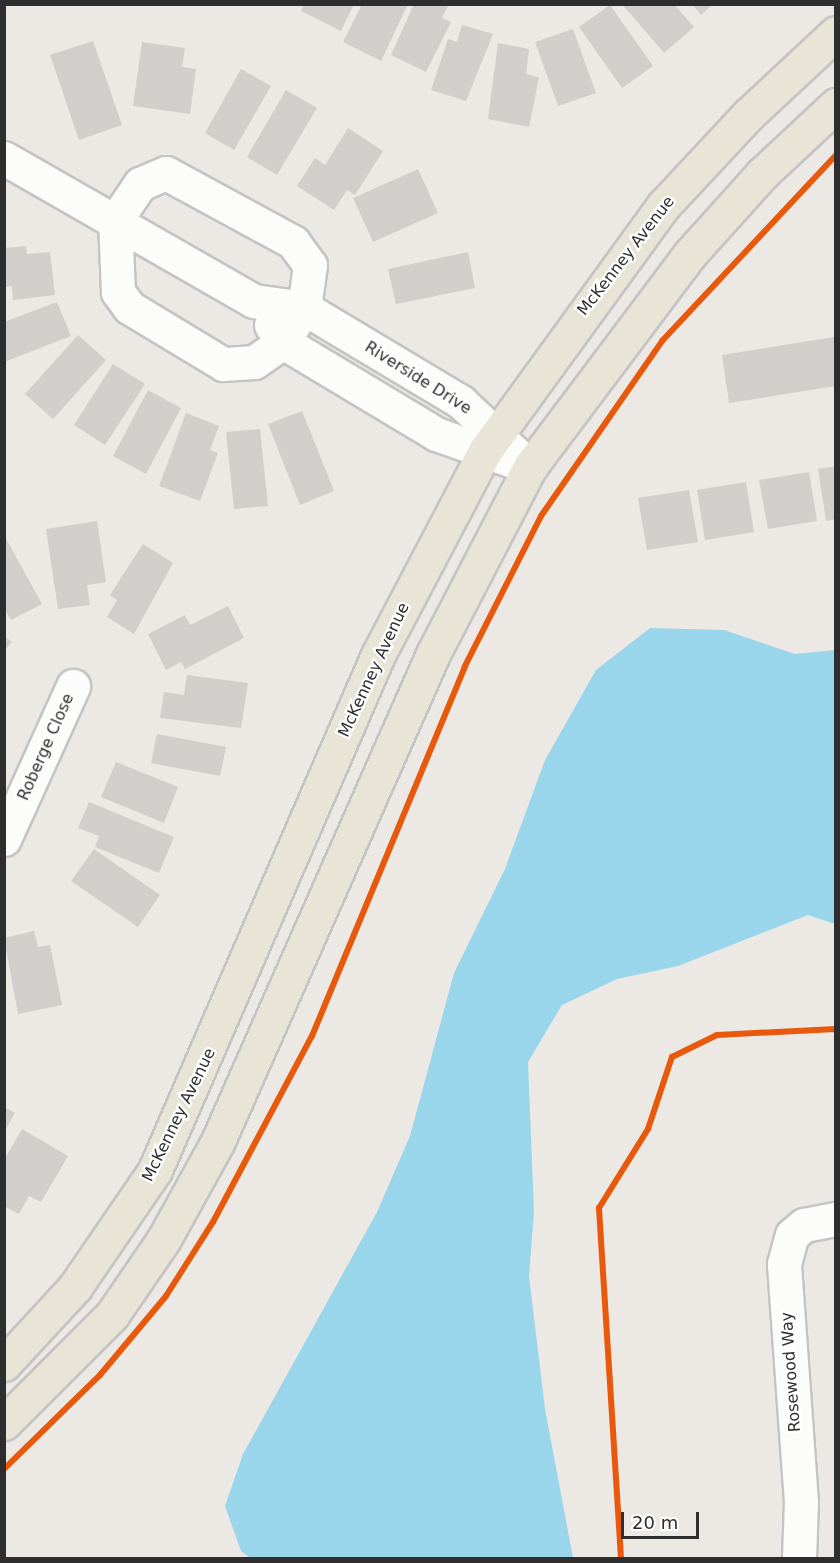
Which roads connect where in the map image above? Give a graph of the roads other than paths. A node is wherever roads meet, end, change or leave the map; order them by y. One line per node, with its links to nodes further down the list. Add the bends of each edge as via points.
1 (836, 33): 8 (main road, McKenney Avenue, via 748,115 664,205)
2 (836, 105): 9 (main road, via 763,173 690,254)
3 (4, 158): 4 (street, Riverside Drive)
4 (115, 221): 5 (street, Riverside Drive); 6 (street, via 150,175 166,173 182,180 293,242 305,254 310,273); 7 (street, via 115,276 129,307 223,364 254,362)
5 (254, 301): 6 (street, Riverside Drive); 7 (street, Riverside Drive)
6 (304, 308): 7 (street); 8 (street, Riverside Drive, via 461,402)
7 (283, 342): 8 (street, Riverside Drive, via 436,434)
8 (491, 443): 9 (street, Riverside Drive); 13 (main road, McKenney Avenue, via 378,656 155,1170 75,1287)
9 (530, 467): 14 (main road, via 433,654 218,1141 164,1239 112,1315)
10 (73, 686): 11 (street, Roberge Close)
11 (4, 839)
12 (836, 1219): 15 (street, Rosewood Way, via 804,1226 792,1235 784,1264 801,1502)
13 (4, 1364)
14 (4, 1423)
15 (799, 1558)

